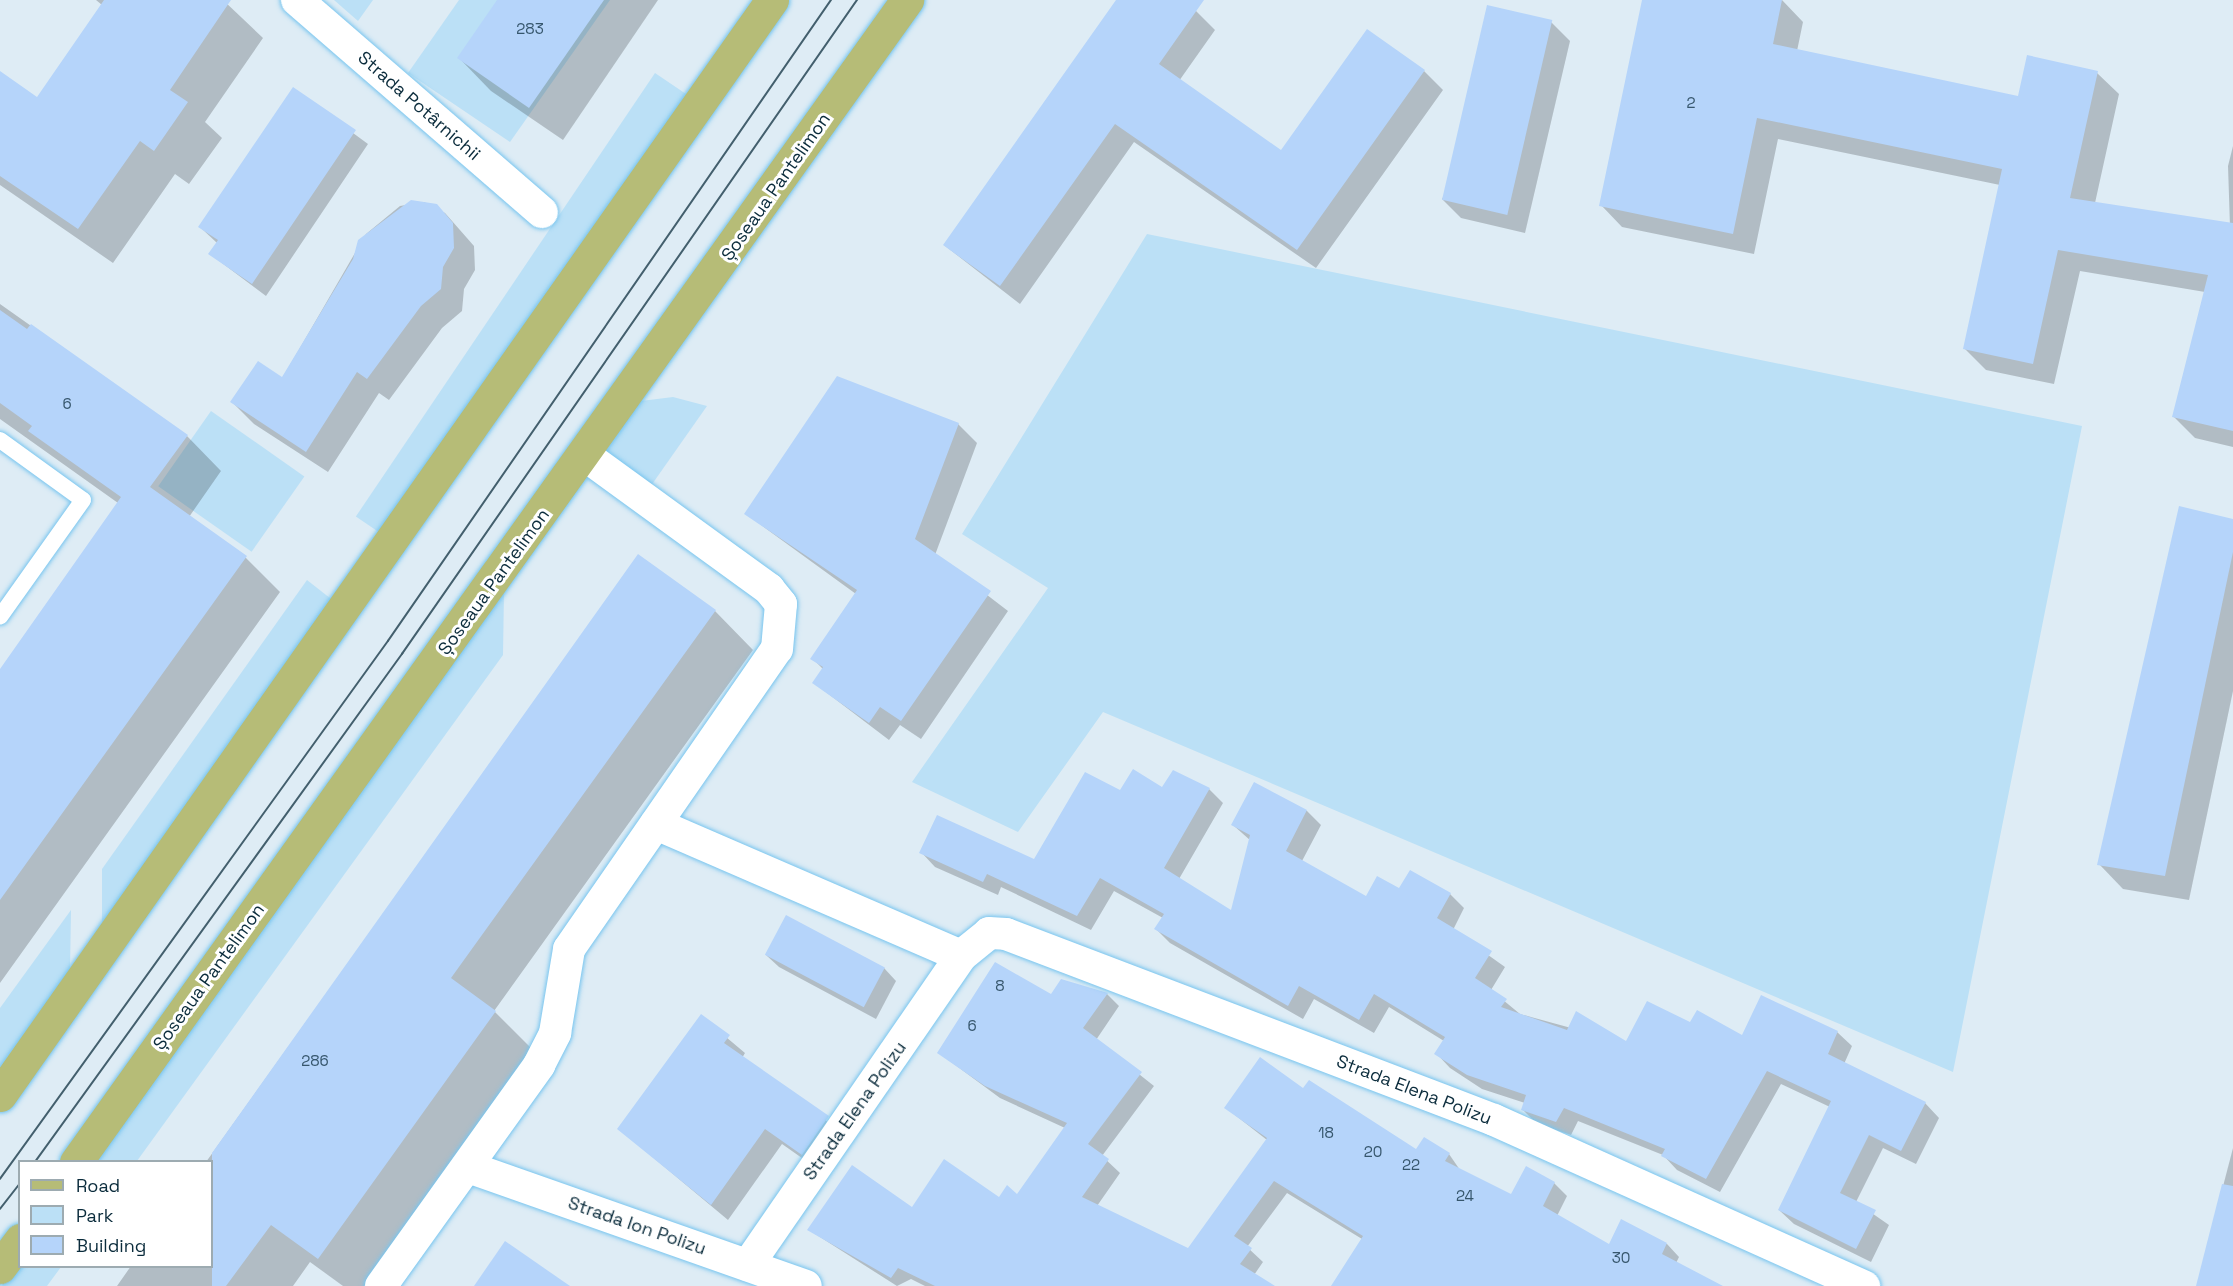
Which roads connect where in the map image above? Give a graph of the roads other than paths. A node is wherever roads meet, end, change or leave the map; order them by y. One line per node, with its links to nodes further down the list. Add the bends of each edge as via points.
1 (297, 0): 4 (street, Strada Potârnichii)
2 (772, 0): 10 (main road)
3 (907, 0): 6 (main road, Șoseaua Pantelimon)
4 (542, 212)
5 (0, 440): 7 (lane, via 83,500)
6 (586, 456): 8 (street, via 770,589 782,604 777,649); 11 (main road, Șoseaua Pantelimon)
7 (0, 617)
8 (656, 824): 9 (street); 12 (street, via 569,949 555,1034 539,1065)
9 (961, 956): 14 (street, Strada Elena Polizu); 18 (street, Strada Elena Polizu, via 989,933 1006,934 1494,1120)
10 (0, 1095)
11 (77, 1160)
12 (468, 1167): 14 (street, Strada Ion Polizu); 16 (street)
13 (18, 1243): 15 (main road)
14 (748, 1265): 17 (street, Strada Ion Polizu)
15 (0, 1267)
16 (381, 1286)
17 (806, 1286)
18 (1864, 1286)

